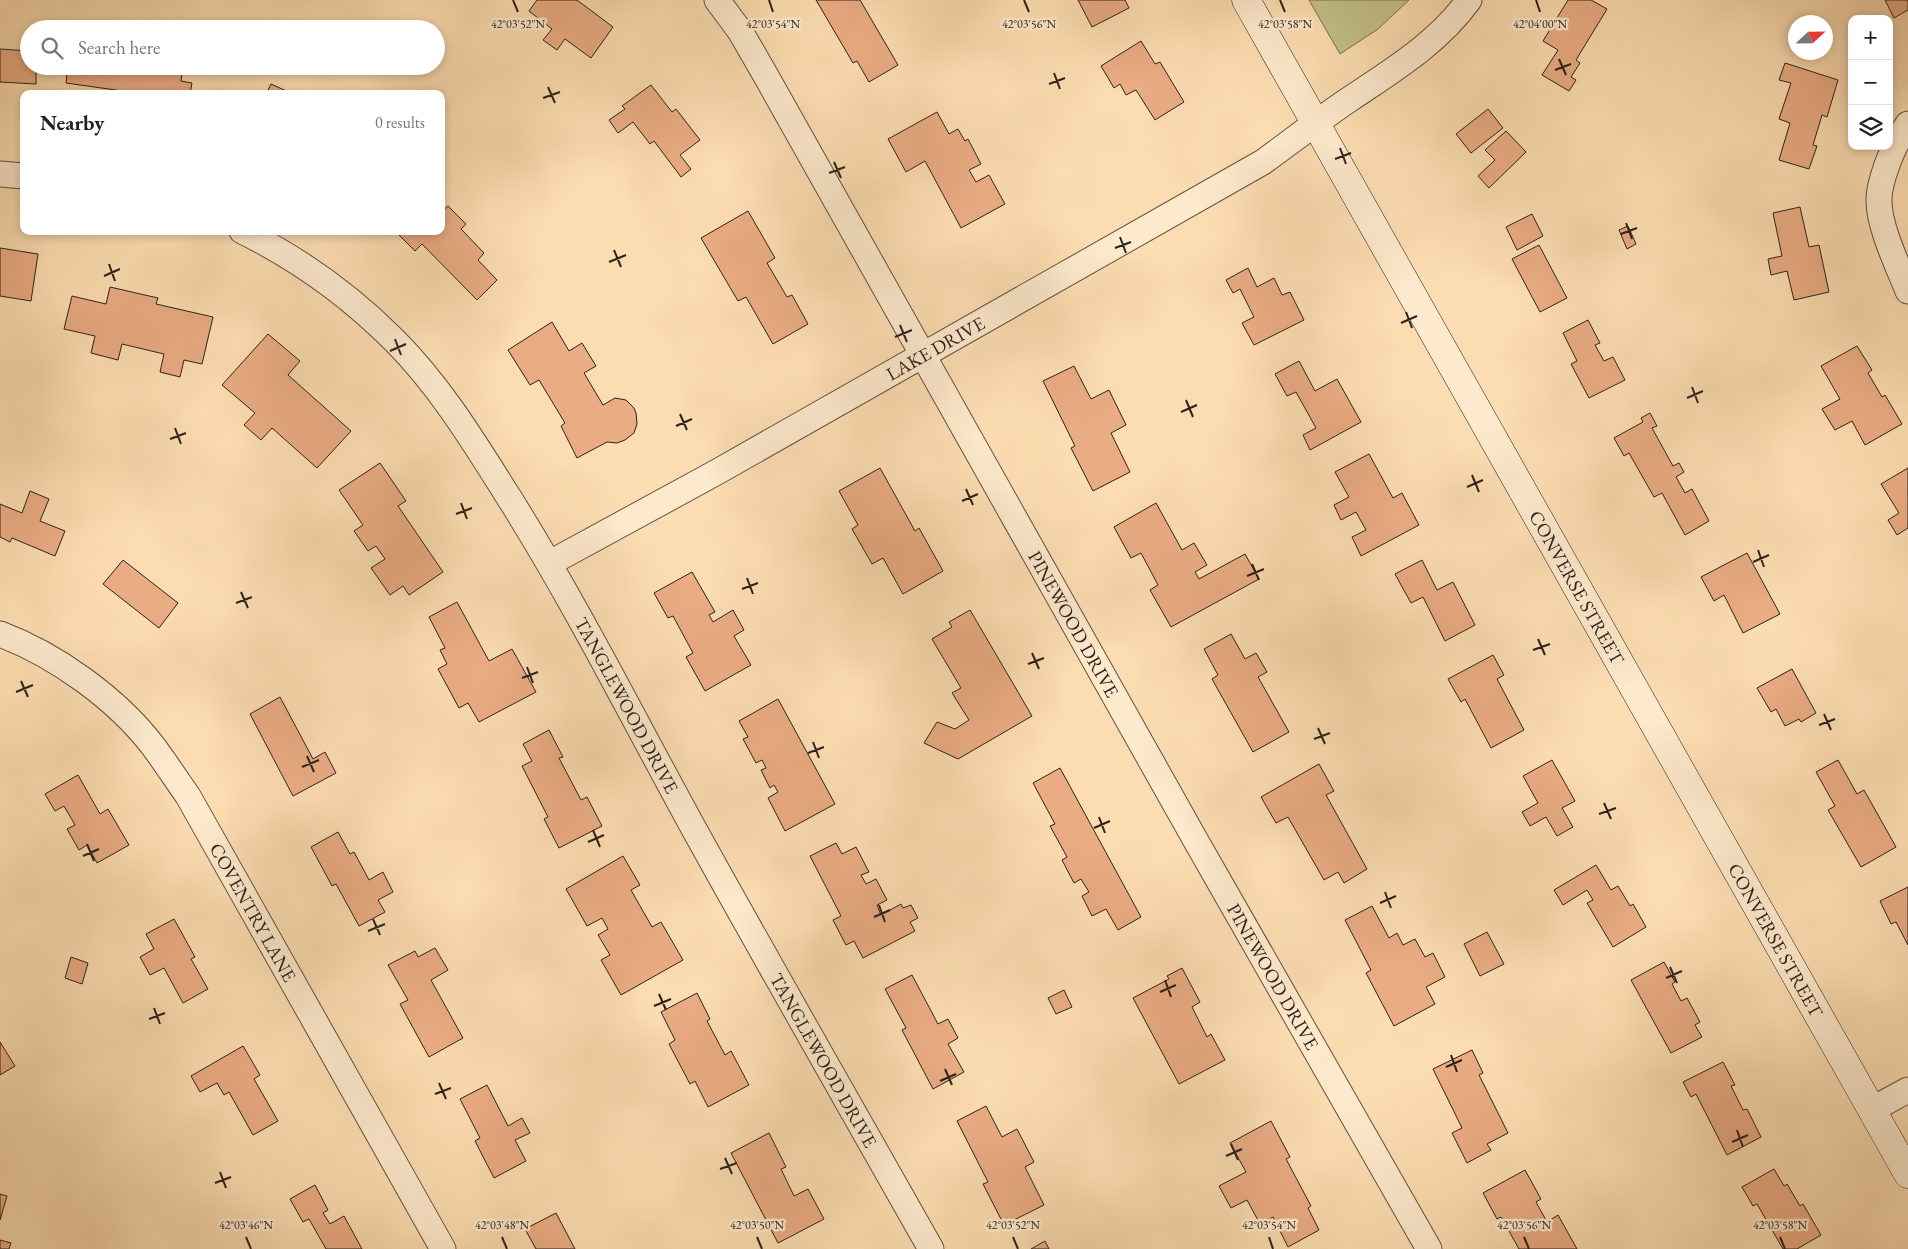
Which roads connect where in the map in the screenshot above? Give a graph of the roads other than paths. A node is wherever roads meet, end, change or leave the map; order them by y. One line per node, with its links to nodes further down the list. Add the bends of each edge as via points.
1 (718, 0): 10 (street, PINEWOOD DRIVE, via 740,31)
2 (1246, 0): 4 (main road, CONVERSE STREET)
3 (1469, 0): 4 (street, LAKE DRIVE, via 1435,39 1418,53)
4 (1316, 124): 10 (street, LAKE DRIVE, via 1263,162); 14 (main road, CONVERSE STREET)
5 (1908, 124): 9 (street, via 1891,154 1882,178 1879,201 1894,258)
6 (0, 174): 7 (street)
7 (20, 176)
8 (249, 235): 11 (street, TANGLEWOOD DRIVE, via 340,293 395,341 462,422)
9 (1908, 291)
10 (923, 353): 11 (street, LAKE DRIVE, via 717,472); 18 (street, PINEWOOD DRIVE)
11 (550, 563): 17 (street, TANGLEWOOD DRIVE, via 696,832)
12 (0, 634): 16 (street, COVENTRY LANE, via 54,661 94,688 152,745 188,796)
13 (1908, 1090): 14 (street)
14 (1871, 1110): 15 (main road, CONVERSE STREET)
15 (1908, 1174)
16 (443, 1249)
17 (931, 1249)
18 (1428, 1249)

